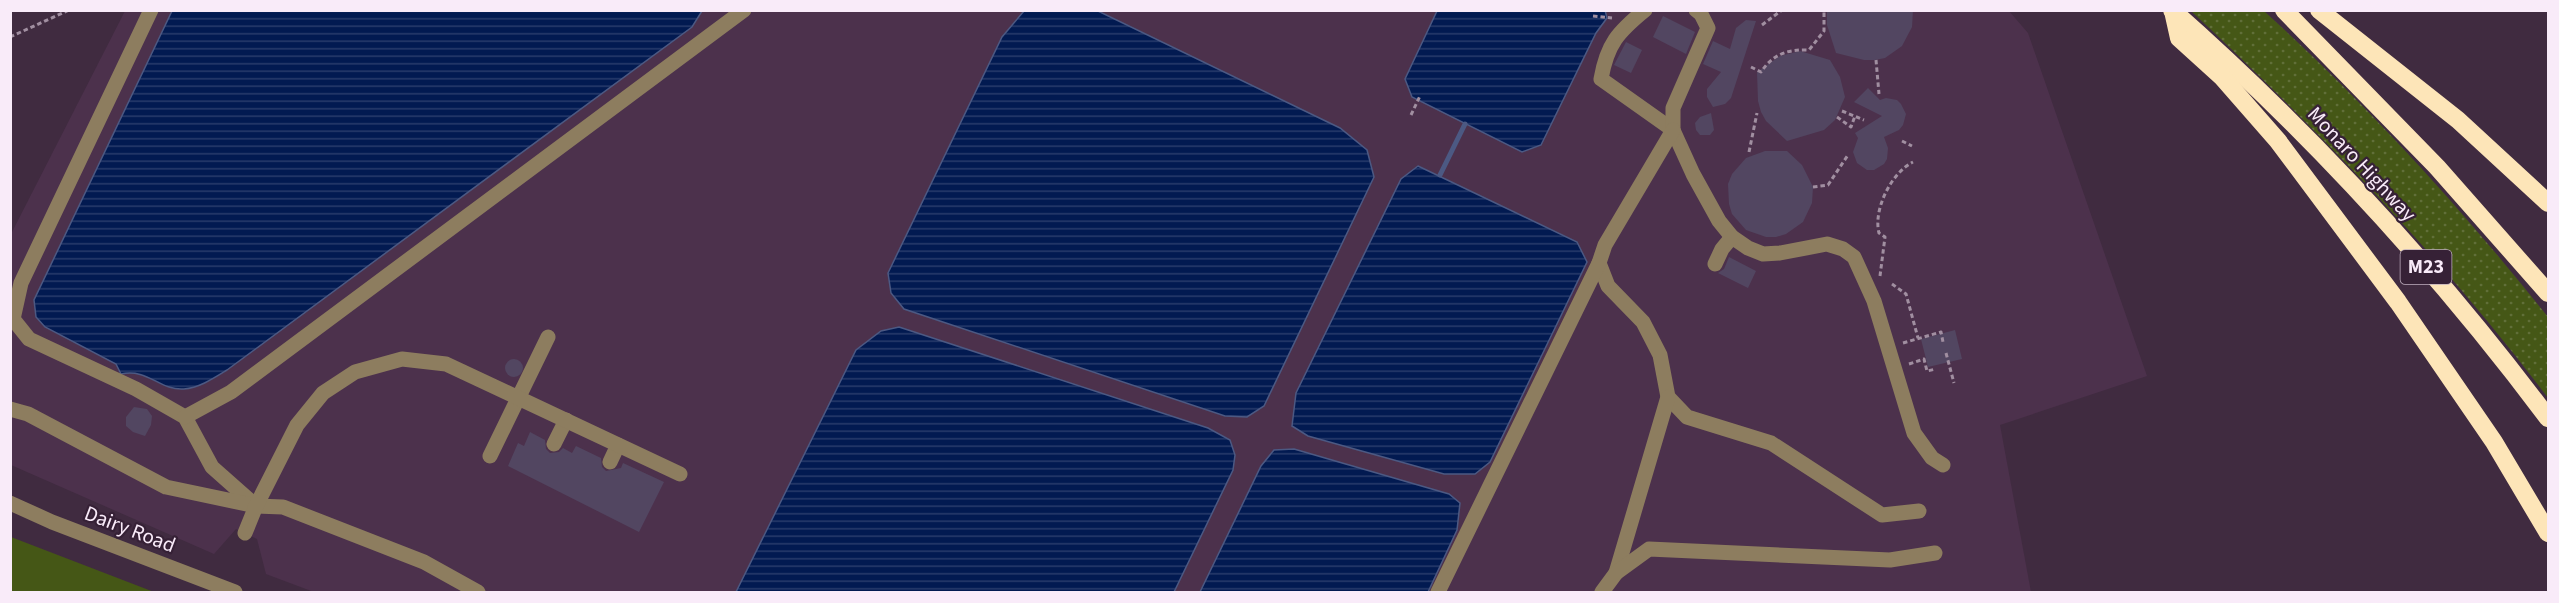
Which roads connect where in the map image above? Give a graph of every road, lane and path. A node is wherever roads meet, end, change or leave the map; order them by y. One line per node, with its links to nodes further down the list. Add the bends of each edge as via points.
1 (69, 10): 14 (path)
2 (151, 10): 50 (street, via 21,283 13,319 28,339)
3 (1645, 10): 25 (street, via 1620,31 1605,57 1601,79)
4 (1696, 10): 25 (street, via 1708,28 1673,108)
5 (1782, 10): 13 (path)
6 (1824, 10): 16 (path, via 1824,31 1809,50 1774,57 1761,72)
7 (2284, 10): 37 (highway, via 2438,167)
8 (2319, 10): 32 (highway, via 2458,120)
9 (744, 11): 50 (street, via 231,392)
10 (2173, 11): 51 (highway, Monaro Highway / M23, via 2353,185 2464,312); 63 (highway, via 2179,38 2222,77 2278,141 2398,302 2494,442)
11 (1593, 16): 12 (path)
12 (1616, 18)
13 (1762, 25)
14 (10, 36)
15 (1876, 60): 17 (path)
16 (1751, 67)
17 (1879, 94)
18 (1420, 96): 21 (path)
19 (1842, 111): 22 (path)
20 (1757, 113): 28 (path)
21 (1411, 115)
22 (1855, 116): 23 (path, via 1851,127); 24 (path)
23 (1837, 117)
24 (1863, 120)
25 (1673, 130): 33 (street, via 1719,221); 34 (street, via 1605,244)
26 (1902, 141): 27 (path)
27 (1912, 146)
28 (1749, 152)
29 (1848, 155): 31 (path, via 1828,185)
30 (1912, 162): 38 (path, via 1899,172 1884,195 1877,227 1885,237)
31 (1813, 187)
32 (2548, 203)
33 (1732, 237): 35 (street); 38 (street, via 1763,254 1827,244 1843,249 1854,257)
34 (1599, 263): 48 (street, via 1608,285 1643,322 1660,355); 68 (street)
35 (1715, 264)
36 (1892, 284): 40 (path, via 1906,294)
37 (2548, 293)
38 (1874, 301): 57 (street, via 1914,433 1932,458)
39 (548, 337): 47 (street)
40 (1918, 338): 41 (path); 42 (path, via 1941,332)
41 (1907, 342)
42 (1943, 342)
43 (1946, 353): 46 (path)
44 (1924, 362): 45 (path, via 1927,371)
45 (1936, 369)
46 (1954, 383)
47 (519, 397): 52 (street); 55 (street); 60 (street, via 446,364 402,359 355,372 323,393 297,425)
48 (1668, 397): 61 (street, via 1688,417 1771,443 1882,515); 65 (street)
49 (10, 409): 60 (street, via 28,414 166,487)
50 (185, 417): 60 (street, via 212,467)
51 (2548, 418)
52 (566, 420): 53 (street); 54 (street)
53 (554, 444)
54 (618, 444): 56 (street); 58 (street, via 632,459)
55 (490, 456)
56 (610, 462)
57 (1943, 465)
58 (680, 474)
59 (10, 503): 66 (street, Dairy Road)
60 (256, 506): 62 (street); 67 (street, via 283,507 424,562)
61 (1919, 511)
62 (246, 533)
63 (2548, 533)
64 (1935, 553): 65 (street, via 1890,560 1649,549)
65 (1616, 573): 69 (street)
66 (235, 592)
67 (478, 592)
68 (1438, 592)
69 (1602, 592)

